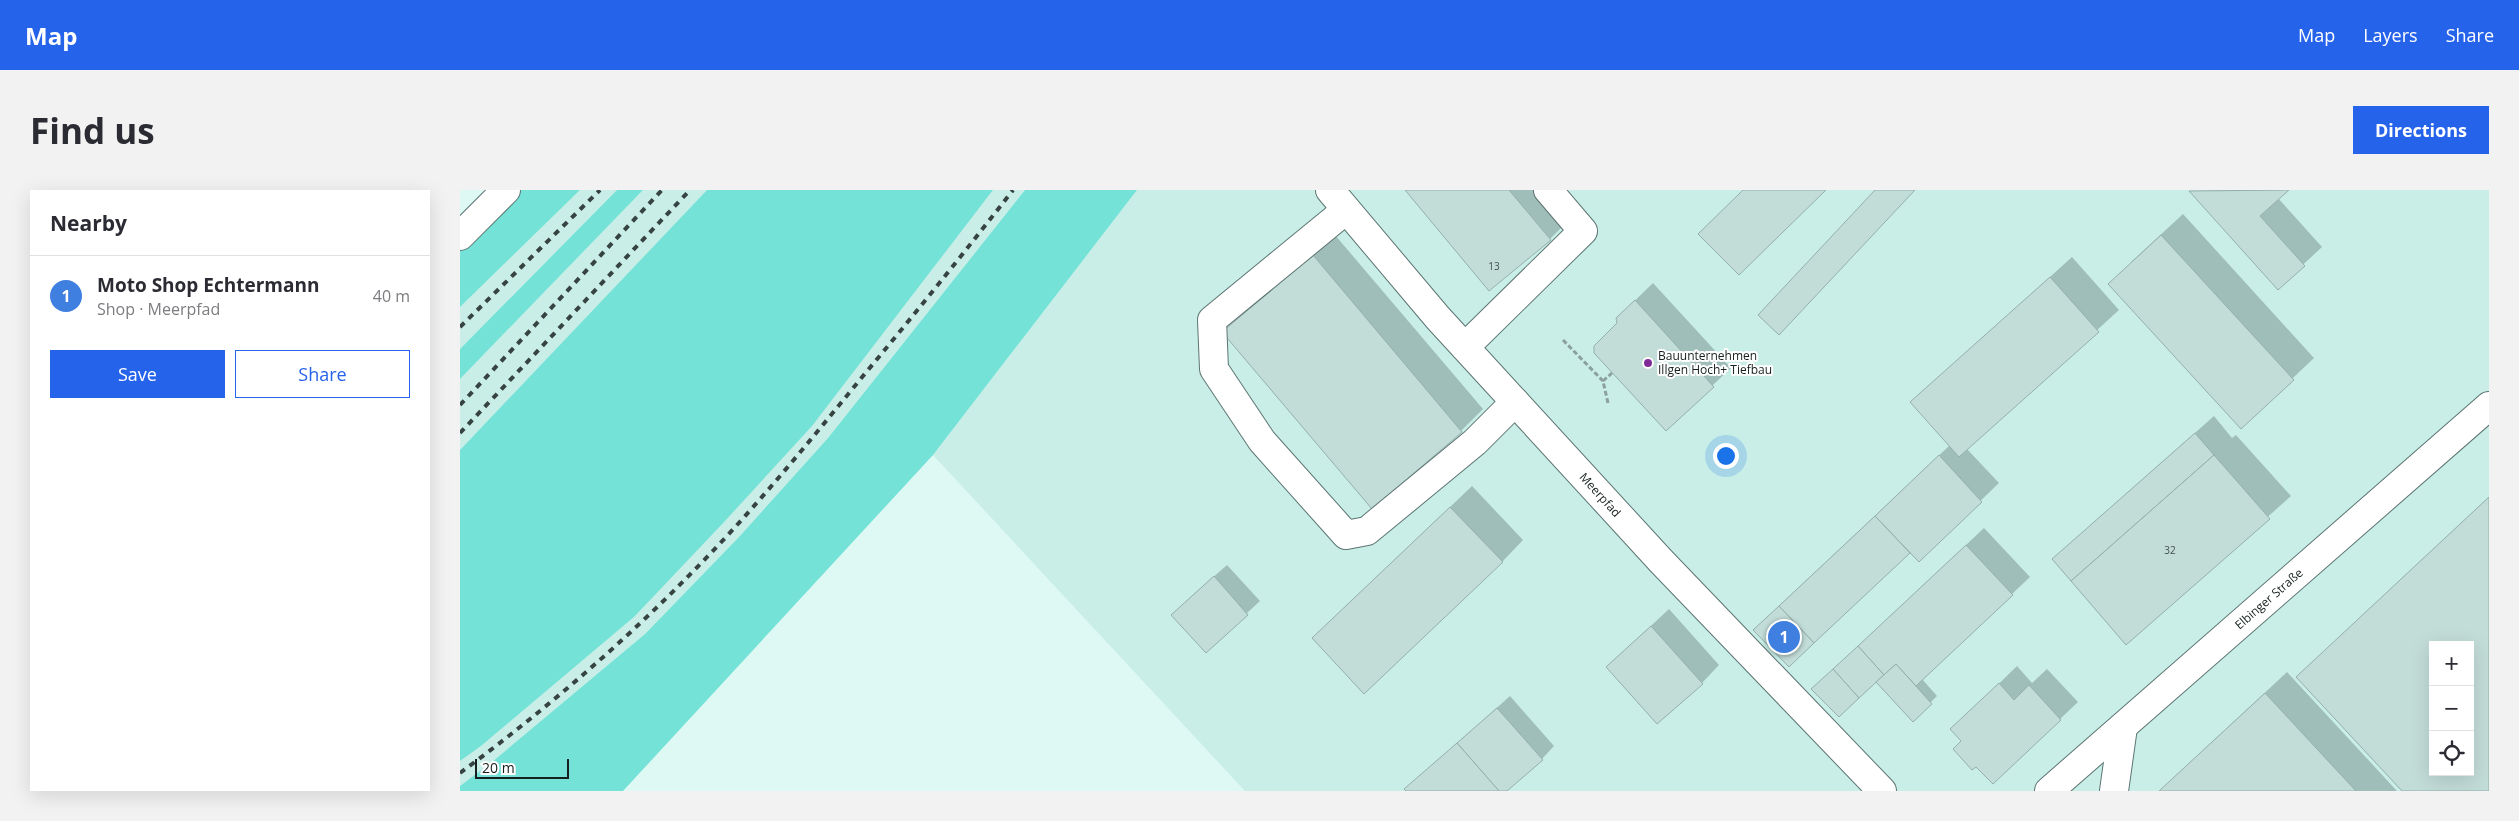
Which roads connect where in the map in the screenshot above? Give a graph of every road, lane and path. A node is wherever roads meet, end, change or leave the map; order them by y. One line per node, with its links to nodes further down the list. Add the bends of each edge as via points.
1 (506, 190): 4 (street)
2 (1548, 190): 6 (street, via 1583,231)
3 (1338, 200): 6 (street, Meerpfad); 9 (street, via 1212,320 1214,369 1262,441 1346,535 1367,531 1475,442)
4 (460, 236)
5 (1563, 340): 8 (path)
6 (1465, 347): 9 (street, Meerpfad)
7 (1612, 373): 8 (path)
8 (1603, 381): 10 (path)
9 (1515, 402): 13 (street, Meerpfad, via 1661,561)
10 (1608, 403)
11 (2489, 406): 12 (street, Elbinger Straße)
12 (2122, 727): 14 (street, Elbinger Straße); 15 (street)
13 (1882, 791)
14 (2049, 791)
15 (2114, 791)

